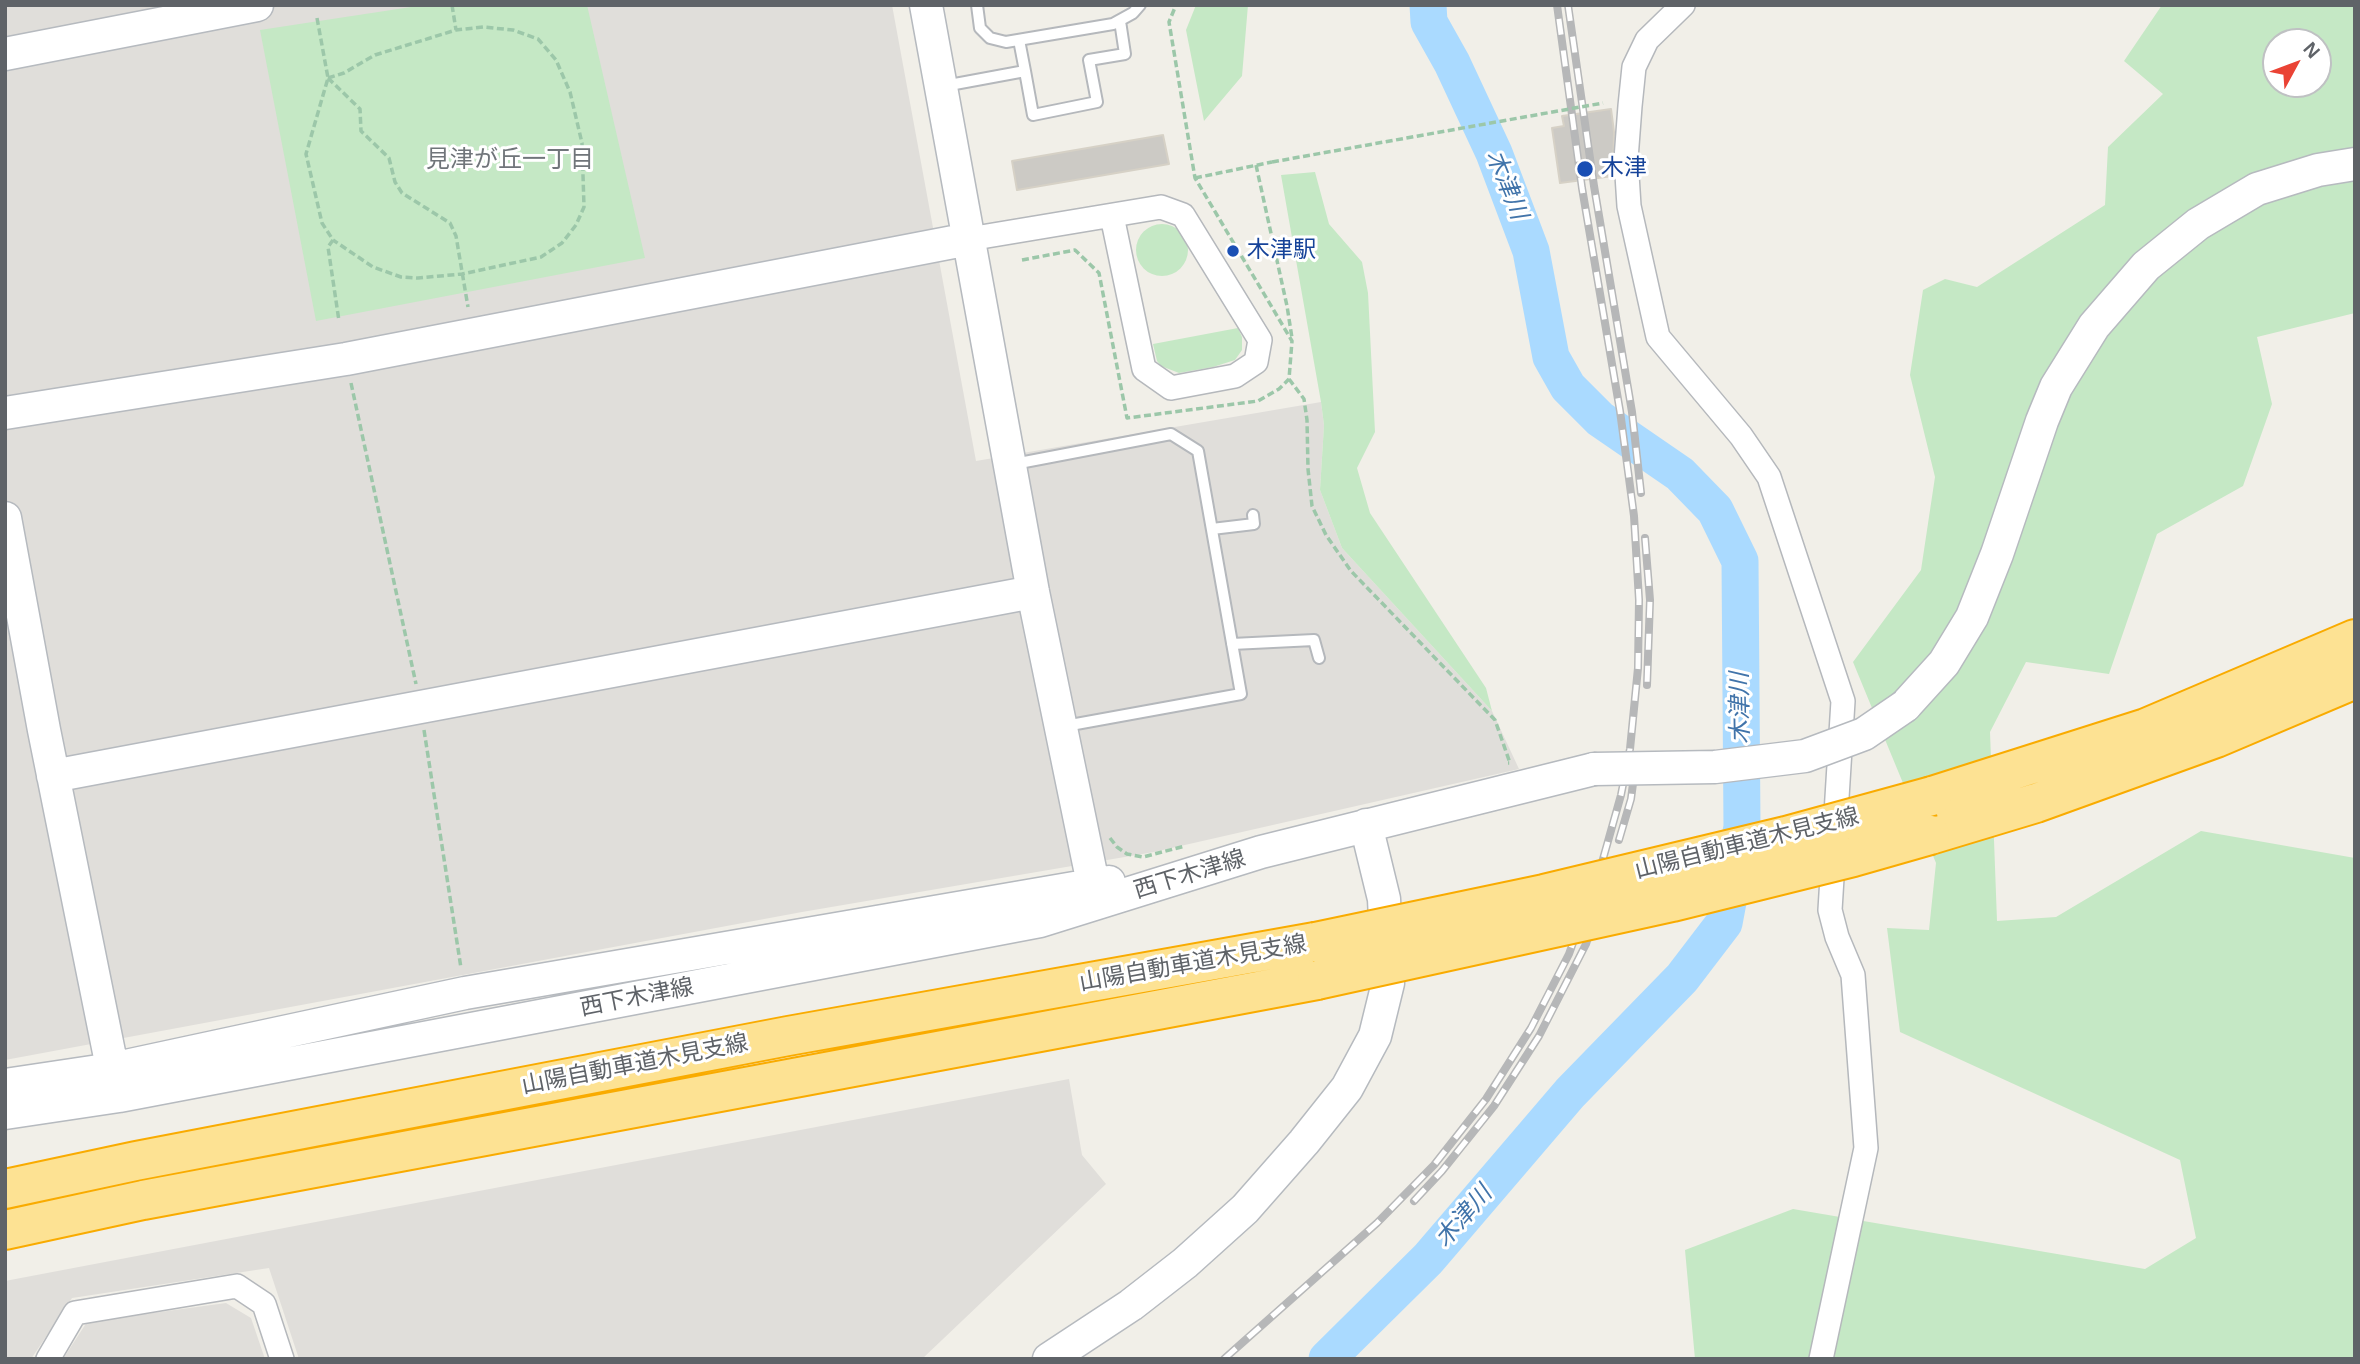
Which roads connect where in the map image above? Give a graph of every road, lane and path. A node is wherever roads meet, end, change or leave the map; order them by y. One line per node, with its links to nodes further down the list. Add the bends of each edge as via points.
1 (257, 5): 12 (street)
2 (452, 5): 10 (path)
3 (926, 5): 15 (street)
4 (977, 5): 11 (lane, via 980,28 990,38)
5 (1140, 5): 9 (lane)
6 (1176, 5): 19 (path, via 1169,22)
7 (1683, 5): 58 (street, via 1647,40 1634,67 1626,159 1629,206 1658,337 1741,436 1769,477 1843,701 1830,911 1853,975 1866,1148)
8 (317, 19): 14 (path)
9 (1119, 21): 11 (lane); 13 (lane, via 1125,54 1089,60 1097,102 1033,116)
10 (456, 30): 14 (path, via 375,55); 24 (path, via 513,30 538,38 556,60 570,92 582,143 584,207 562,243 541,257)
11 (1019, 40): 13 (lane)
12 (5, 54)
13 (1025, 71): 15 (lane)
14 (328, 78): 22 (path, via 306,154 322,223); 24 (path, via 360,109 361,131 389,158 402,193 450,223)
15 (941, 86): 21 (street)
16 (1604, 103): 18 (path, bridge)
17 (2355, 163): 45 (street, 西下木津線, bridge, via 2257,189 2198,224 2146,266 2094,327 2056,387 1972,617 1944,663 1905,706 1864,734 1805,755 1715,767 1594,769)
18 (1256, 166): 19 (path); 27 (path)
19 (1195, 178): 27 (path)
20 (1112, 216): 20 (street, via 1161,206 1183,215 1260,340 1256,362 1235,376 1171,388 1144,369); 21 (street)
21 (970, 239): 30 (street, via 346,359); 31 (street)
22 (333, 240): 24 (path, via 373,267 401,277); 26 (path, via 328,247)
23 (1022, 260): 29 (path, via 1075,250 1099,273 1127,418 1258,401)
24 (462, 274): 25 (path)
25 (468, 307)
26 (339, 321)
27 (1292, 341): 29 (path)
28 (349, 374): 40 (path)
29 (1289, 379): 43 (path, via 1304,399 1312,506 1326,535 1352,571 1494,720 1510,763)
30 (5, 412)
31 (1012, 465): 34 (lane, via 1171,434 1198,451); 35 (street)
32 (1253, 515): 34 (lane, via 1254,524)
33 (5, 518): 44 (street)
34 (1212, 529): 37 (lane)
35 (1034, 592): 42 (street); 44 (street)
36 (2355, 639): 53 (highway, 山陽自動車道木見支線, bridge, via 2146,728 1932,796 1584,884 1315,942 788,1036)
37 (1233, 644): 38 (lane, via 1314,640); 42 (lane, via 1241,694)
38 (1319, 657)
39 (2355, 679): 54 (highway, 山陽自動車道木見支線, bridge, via 2217,738 2036,803 1853,857 1672,902 1317,980 157,1197)
40 (417, 692)
41 (423, 725): 49 (path)
42 (1061, 727): 48 (street)
43 (1497, 766)
44 (53, 776): 50 (street)
45 (1366, 825): 48 (street, 西下木津線); 57 (street, via 1384,899 1388,984 1375,1036 1347,1088 1245,1209 1131,1305)
46 (1108, 834): 47 (path, via 1127,854 1143,857)
47 (1195, 844)
48 (1095, 894): 49 (street, 西下木津線); 50 (street, 西下木津線, via 1027,923)
49 (465, 993): 50 (street, 西下木津線)
50 (115, 1082): 51 (street, 西下木津線); 52 (street, 西下木津線)
51 (5, 1085)
52 (5, 1113)
53 (5, 1189)
54 (5, 1230)
55 (48, 1359): 56 (street, via 75,1313 237,1286 264,1304)
56 (282, 1359)
57 (1049, 1359)
58 (1821, 1359)

